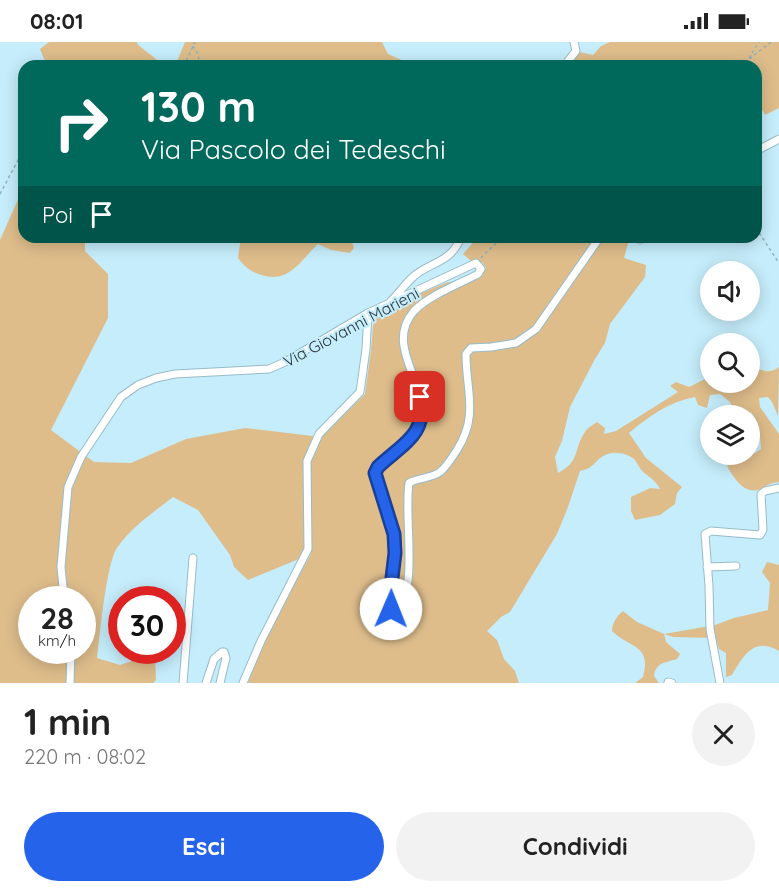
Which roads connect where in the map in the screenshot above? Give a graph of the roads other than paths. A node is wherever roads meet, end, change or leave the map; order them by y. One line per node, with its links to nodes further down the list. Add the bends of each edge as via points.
1 (574, 42): 2 (street, via 576,51)
2 (569, 60)
3 (779, 139): 4 (street)
4 (762, 148)
5 (459, 243): 7 (street, via 448,257 414,276)
6 (596, 243): 7 (street, Via Giovanni Marieni, via 536,329 516,342 471,348 466,354 471,399 469,427 449,463 438,473 409,483 406,594 396,610 389,603 394,534 375,473 417,432 421,421 423,410 403,334 420,306 478,274 481,268 476,263)
7 (387, 305): 8 (street, Via Giovanni Marieni)
8 (368, 314): 13 (street, Via Giovanni Marieni, via 268,369 175,374 138,385 121,397 81,457 68,487); 19 (street, via 360,392 319,434 307,461 308,549)
9 (779, 488): 12 (street, via 761,494 764,530 760,535 705,533)
10 (193, 558): 16 (street)
11 (736, 566): 12 (street)
12 (707, 567): 20 (street, via 710,629)
13 (63, 586)
14 (71, 664): 15 (street)
15 (70, 683)
16 (183, 683)
17 (206, 683): 18 (street, via 214,659 222,652 226,658)
18 (220, 683)
19 (243, 683)
20 (720, 683)

